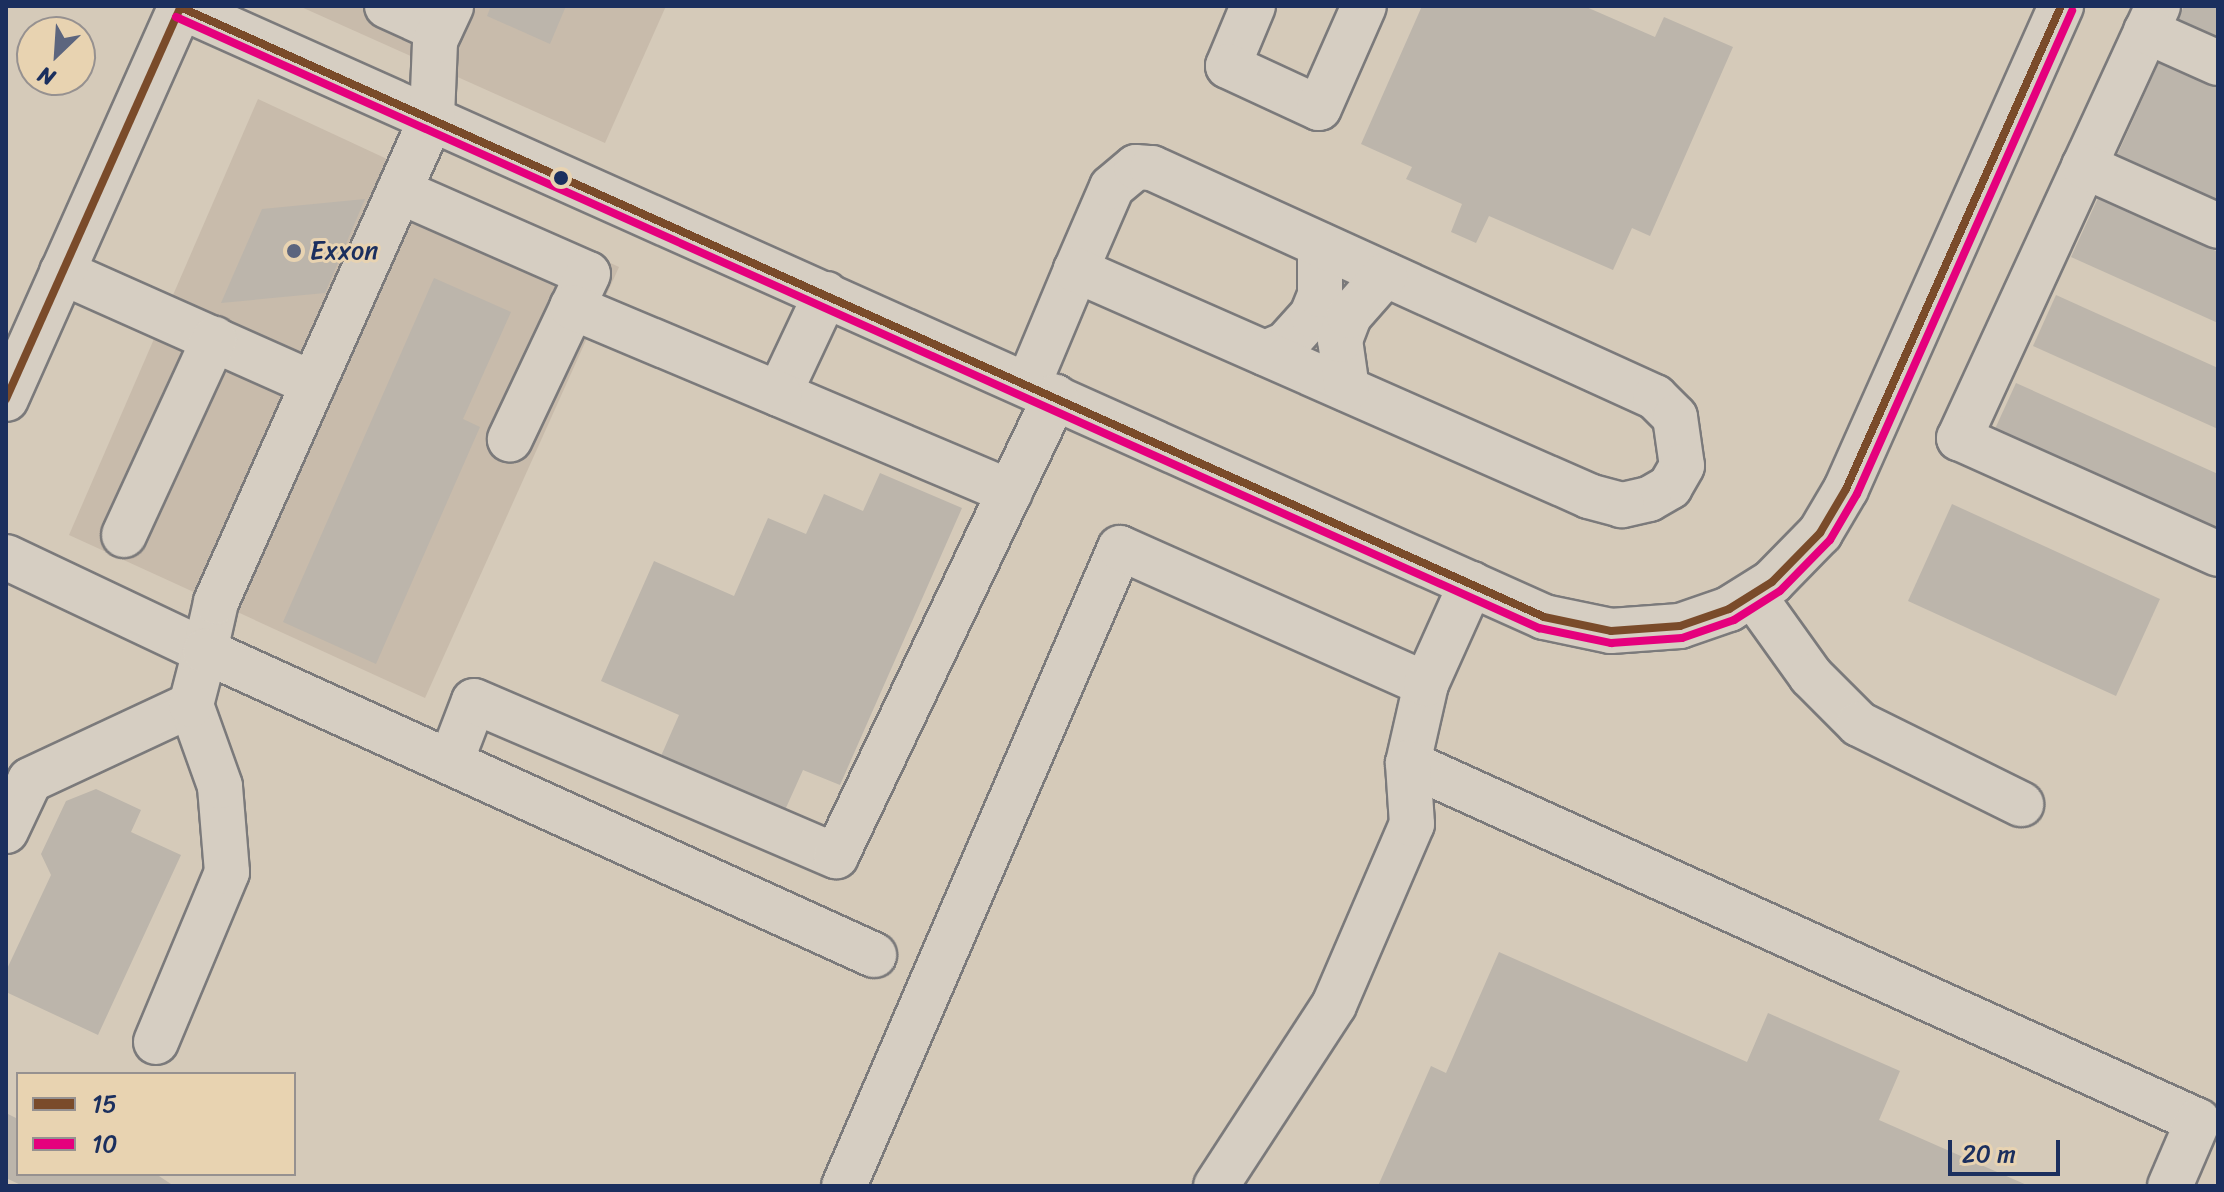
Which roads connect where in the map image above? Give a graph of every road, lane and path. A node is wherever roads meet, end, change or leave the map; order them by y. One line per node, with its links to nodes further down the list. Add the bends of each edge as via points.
1 (180, 6): 9 (street); 15 (street)
2 (387, 6): 6 (street)
3 (1253, 6): 4 (street, via 1228,66 1319,108)
4 (1364, 6)
5 (2061, 6): 32 (street, via 1839,504 1809,547)
6 (446, 18): 9 (street, via 430,76)
7 (2152, 19): 8 (street); 10 (street)
8 (2218, 63)
9 (432, 117): 11 (street); 17 (street)
10 (2084, 166): 12 (street); 29 (street, via 1959,438)
11 (399, 191): 18 (street, via 588,274); 21 (street)
12 (2218, 226)
13 (1320, 245): 14 (street, via 1152,168 1136,167 1112,187); 16 (street); 20 (street, via 1320,295 1312,315 1286,344)
14 (1076, 270): 20 (street); 23 (street)
15 (62, 272): 19 (street); 25 (street)
16 (1385, 275): 22 (street, via 1349,316 1340,340); 22 (street, via 1655,397 1675,417 1682,466 1670,487 1622,505 1589,496)
17 (826, 294): 23 (street); 24 (street)
18 (572, 307): 24 (street); 26 (street)
19 (214, 339): 21 (street); 28 (street)
20 (1265, 353): 22 (street)
21 (313, 384): 33 (street, via 216,602)
22 (1347, 389)
23 (1041, 391): 27 (street); 31 (street)
24 (779, 394): 27 (street)
25 (6, 399)
26 (510, 439)
27 (1010, 492): 36 (street, via 836,856 474,701)
28 (124, 535)
29 (2218, 554)
30 (6, 557): 33 (street)
31 (1471, 584): 32 (street, via 1544,617 1611,631 1680,626); 34 (street)
32 (1741, 602): 38 (street, via 1859,724)
33 (205, 651): 35 (street); 36 (street)
34 (1426, 684): 37 (street); 42 (street, via 1120,548)
35 (191, 705): 39 (street, via 30,780); 41 (street, via 220,786 227,872)
36 (451, 761): 40 (street)
37 (1408, 763): 43 (street, via 1412,824 1334,1005); 44 (street, via 2198,1121)
38 (2021, 804)
39 (6, 831)
40 (874, 955)
41 (156, 1042)
42 (844, 1186)
43 (1216, 1186)
44 (2170, 1186)

